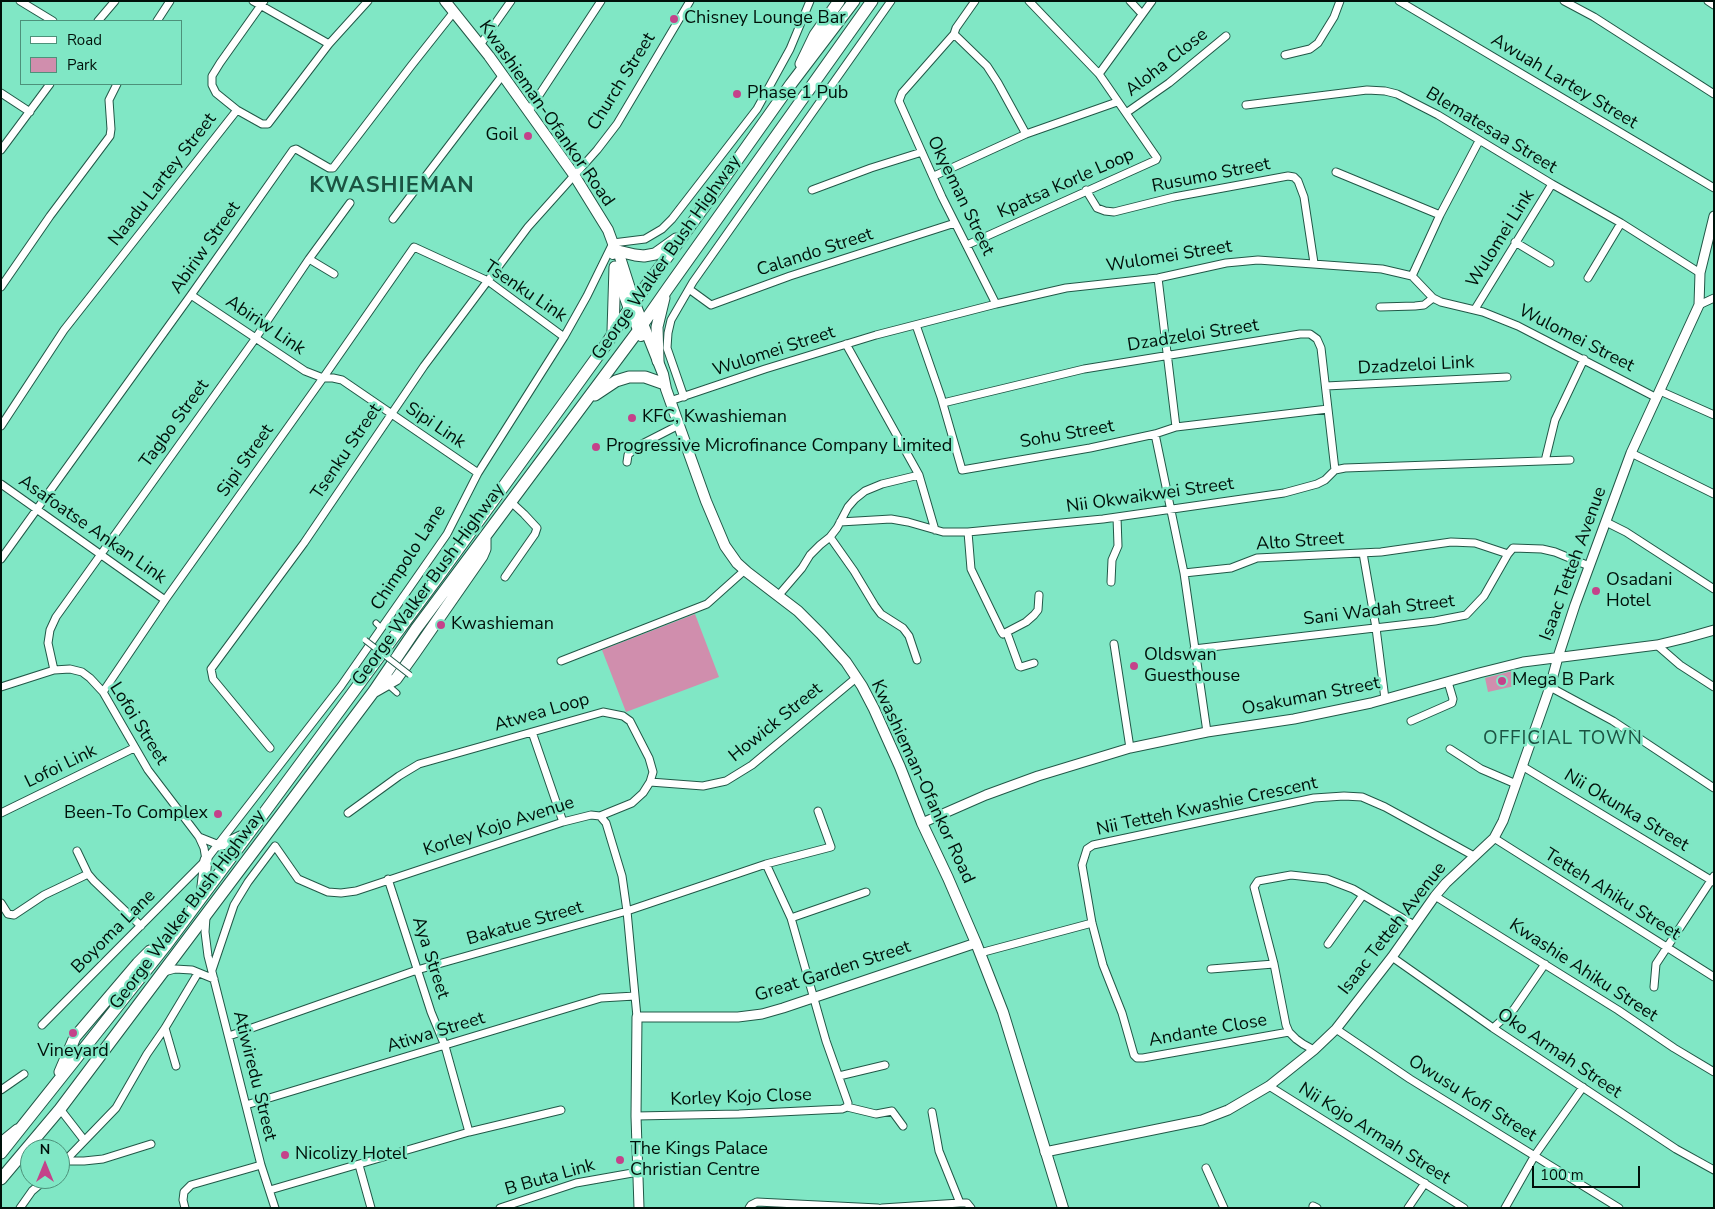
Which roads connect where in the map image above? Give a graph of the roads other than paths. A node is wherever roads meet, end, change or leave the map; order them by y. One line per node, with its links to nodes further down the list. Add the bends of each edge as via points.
1 (20, 1): 27 (street)
2 (115, 1): 28 (street)
3 (170, 1): 29 (street)
4 (253, 1): 23 (street)
5 (368, 1): 32 (street, Naadu Lartey Street)
6 (445, 1): 25 (main road, Kwashieman-Ofankor Road)
7 (511, 1): 33 (street)
8 (601, 1): 46 (street)
9 (690, 1): 53 (street, Church Street, via 617,124)
10 (810, 1): 69 (street, via 790,49 757,109 678,211 662,229 645,239)
11 (839, 1): 37 (highway, via 815,35)
12 (854, 1): 37 (highway, George Walker Bush Highway)
13 (872, 1): 81 (highway, George Walker Bush Highway)
14 (891, 1): 82 (street)
15 (975, 1): 30 (street)
16 (1029, 1): 35 (street, Kpatsa Korle Loop)
17 (1130, 1): 26 (street)
18 (1152, 1): 26 (street)
19 (1340, 1): 34 (street, via 1318,44 1302,52)
20 (1399, 1): 56 (street, Awuah Lartey Street)
21 (1564, 1): 41 (street)
22 (1708, 1): 24 (street)
23 (262, 4): 32 (street); 44 (street, via 212,76 216,93)
24 (1714, 5)
25 (453, 13): 33 (main road, Kwashieman-Ofankor Road); 83 (street, Abiriw Street, via 333,168 293,150)
26 (1142, 14): 35 (street)
27 (51, 20)
28 (99, 20)
29 (158, 20)
30 (954, 34): 48 (street, via 987,66); 51 (street, Okyeman Street, via 899,100)
31 (1226, 36): 47 (street, Aloha Close)
32 (330, 44): 44 (street, Naadu Lartey Street, via 268,124)
33 (480, 45): 36 (main road, Kwashieman-Ofankor Road)
34 (1285, 55)
35 (1099, 74): 42 (street, Kpatsa Korle Loop)
36 (502, 76): 46 (main road, Kwashieman-Ofankor Road); 62 (street)
37 (791, 84): 65 (highway, George Walker Bush Highway)
38 (49, 85): 45 (street)
39 (116, 85): 80 (street, via 108,100 110,136)
40 (1, 93): 45 (street)
41 (1714, 94)
42 (1117, 102): 47 (street, Kpatsa Korle Loop); 48 (street)
43 (1246, 105): 49 (street, Blematesaa Street, via 1367,90 1385,91 1438,115)
44 (237, 110): 112 (street, Naadu Lartey Street, via 64,330)
45 (30, 112): 50 (street)
46 (528, 112): 53 (main road, Kwashieman-Ofankor Road)
47 (1126, 113): 58 (street, Kpatsa Korle Loop, via 1156,155 1156,160)
48 (1026, 134): 54 (street)
49 (1479, 141): 55 (street, Blematesaa Street); 60 (street)
50 (1, 150)
51 (922, 152): 54 (street, Okyeman Street); 57 (street)
52 (1336, 172): 60 (street)
53 (574, 175): 69 (main road, Kwashieman-Ofankor Road, via 608,230); 79 (street, Tsenku Street, via 528,227)
54 (934, 176): 63 (street, Okyeman Street)
55 (1552, 184): 64 (street, Blematesaa Street); 66 (street, Wulomei Link)
56 (1714, 188)
57 (812, 190)
58 (1086, 190): 67 (street, Kpatsa Korle Loop); 71 (street, Rusumo Street, via 1097,208 1114,212 1174,197 1294,177 1304,197)
59 (350, 203): 70 (street, Tagbo Street)
60 (1440, 215): 76 (street)
61 (1714, 216): 74 (street, Isaac Tetteh Avenue)
62 (392, 220)
63 (955, 223): 67 (street, Okyeman Street); 82 (street, Calando Street, via 710,305)
64 (1621, 223): 74 (street, Blematesaa Street); 78 (street)
65 (687, 230): 69 (highway, via 655,254 635,255); 87 (highway, George Walker Bush Highway)
66 (1515, 242): 72 (street); 90 (street, Wulomei Link)
67 (967, 246): 86 (street, Okyeman Street)
68 (414, 247): 79 (street, Tsenku Link); 101 (street, Sipi Street)
69 (615, 248): 73 (main road, Kwashieman-Ofankor Road); 87 (main road, Kwashieman-Ofankor Road); 94 (street, Chimpolo Lane)
70 (309, 259): 75 (street); 95 (street, Tagbo Street)
71 (1314, 263): 76 (street, Wulomei Street, via 1382,269); 77 (street, Wulomei Street, via 1242,260)
72 (1550, 263)
73 (615, 267): 87 (main road, Kwashieman-Ofankor Road); 93 (highway)
74 (1700, 273): 88 (street, Isaac Tetteh Avenue)
75 (334, 274)
76 (1412, 276): 84 (street, Wulomei Street)
77 (1158, 278): 86 (street, Wulomei Street, via 1066,288); 97 (street)
78 (1588, 278)
79 (488, 281): 94 (street, Tsenku Link); 110 (street, Tsenku Street)
80 (1, 287)
81 (668, 288): 92 (highway, George Walker Bush Highway); 99 (highway, via 657,327)
82 (689, 288): 105 (street, via 672,320 667,348)
83 (191, 295): 95 (street, Abiriw Link); 127 (street, Abiriw Street)
84 (1433, 298): 89 (street, via 1424,305); 90 (street, Wulomei Street)
85 (1714, 298): 88 (street)
86 (996, 304): 91 (street, Wulomei Street)
87 (631, 305): 92 (main road, Kwashieman-Ofankor Road); 93 (highway, George Walker Bush Highway)
88 (1699, 305): 104 (street, Isaac Tetteh Avenue)
89 (1380, 308)
90 (1475, 309): 98 (street, Wulomei Street)
91 (916, 325): 96 (street, Wulomei Street); 107 (street, Sohu Street)
92 (641, 328): 99 (main road, Kwashieman-Ofankor Road); 102 (main road, Kwashieman-Ofankor Road); 108 (highway, George Walker Bush Highway)
93 (614, 331): 188 (highway, George Walker Bush Highway)
94 (564, 337): 121 (street, Chimpolo Lane)
95 (255, 339): 101 (street, Abiriw Link, via 305,371); 137 (street, Tagbo Street)
96 (846, 344): 105 (street, Wulomei Street); 122 (street)
97 (1166, 355): 103 (street, Dzadzeloi Street, via 1310,334 1320,343); 107 (street, Dzadzeloi Street, via 1084,369); 114 (street)
98 (1584, 359): 104 (street, Wulomei Street); 117 (street, via 1555,420)
99 (658, 361): 102 (main road, Kwashieman-Ofankor Road)
100 (1507, 377): 103 (street, Dzadzeloi Link)
101 (323, 378): 110 (street, Sipi Link, via 342,380); 147 (street, Sipi Street)
102 (664, 386): 106 (main road, Kwashieman-Ofankor Road); 108 (highway, via 646,377 616,380)
103 (1326, 386): 109 (street, Dzadzeloi Street)
104 (1659, 394): 111 (street, Wulomei Street); 116 (street, Isaac Tetteh Avenue)
105 (684, 397): 106 (street, Wulomei Street)
106 (670, 401): 113 (main road, Kwashieman-Ofankor Road)
107 (943, 403): 115 (street, Sohu Street, via 962,470)
108 (581, 408): 125 (highway, George Walker Bush Highway)
109 (1328, 409): 114 (street, Sohu Street); 120 (street, Dzadzeloi Street)
110 (390, 414): 121 (street, Sipi Link); 175 (street, Tsenku Street, via 304,542 211,669 213,678)
111 (1714, 416)
112 (1, 426)
113 (679, 426): 119 (street, via 636,447); 140 (main road, Kwashieman-Ofankor Road, via 725,546)
114 (1176, 427): 115 (street, Sohu Street)
115 (1155, 434): 126 (street)
116 (1631, 453): 124 (street); 130 (street, Isaac Tetteh Avenue)
117 (1545, 460): 118 (street); 120 (street)
118 (1570, 460)
119 (627, 462)
120 (1335, 470): 126 (street, Nii Okwaikwei Street, via 1317,484 1284,493)
121 (478, 473): 191 (street, Chimpolo Lane, via 447,534)
122 (919, 475): 129 (street, via 865,491 848,507); 131 (street)
123 (1, 484): 127 (street, Asafoatse Ankan Link)
124 (1714, 494)
125 (511, 502): 133 (highway, George Walker Bush Highway); 142 (street, via 537,528)
126 (1172, 509): 128 (street, Nii Okwaikwei Street); 141 (street)
127 (37, 510): 137 (street, Asafoatse Ankan Link); 138 (street, Abiriw Street)
128 (1117, 517): 132 (street, Nii Okwaikwei Street); 143 (street, via 1118,546 1112,560)
129 (840, 522): 131 (street, Nii Okwaikwei Street, via 891,519); 134 (street)
130 (1606, 522): 139 (street, Isaac Tetteh Avenue); 144 (street)
131 (935, 530): 132 (street, Nii Okwaikwei Street)
132 (968, 532): 150 (street, via 971,569 1001,631)
133 (486, 536): 163 (highway, via 482,556 419,654); 167 (highway, George Walker Bush Highway)
134 (830, 537): 146 (street, via 810,555); 156 (street, via 881,614 903,628 909,636)
135 (1363, 552): 136 (street, via 1475,542); 141 (street, Alto Street, via 1257,558 1231,568); 148 (street, Alto Street)
136 (1508, 554): 139 (street, via 1513,548 1542,549); 148 (street, Sani Wadah Street, via 1484,596 1466,615)
137 (100, 555): 147 (street, Asafoatse Ankan Link); 159 (street, Tagbo Street, via 56,616 50,630 48,643)
138 (1, 559)
139 (1589, 566): 155 (street, Isaac Tetteh Avenue)
140 (745, 570): 146 (main road, Kwashieman-Ofankor Road); 157 (street, via 708,604)
141 (1184, 573): 154 (street)
142 (505, 577)
143 (1111, 582)
144 (1714, 589)
145 (1039, 595): 150 (street, via 1038,610)
146 (778, 596): 161 (main road, Kwashieman-Ofankor Road, via 822,634)
147 (165, 600): 168 (street, Sipi Street)
148 (1376, 628): 154 (street, Sani Wadah Street); 170 (street, Alto Street)
149 (1714, 630): 153 (street, Osakuman Street)
150 (1007, 633): 158 (street, via 1019,666)
151 (365, 640): 160 (street, bridge)
152 (1114, 644): 176 (street)
153 (1657, 645): 155 (street, Osakuman Street); 165 (street)
154 (1194, 649): 173 (street)
155 (1558, 657): 162 (street, Osakuman Street); 164 (street, Isaac Tetteh Avenue)
156 (917, 660)
157 (561, 662)
158 (1034, 663)
159 (54, 670): 166 (street, Lofoi Street); 168 (street, Lofoi Street, via 82,672)
160 (410, 675)
161 (856, 678): 179 (street, Howick Street, via 752,765 726,781 703,786); 187 (main road, Kwashieman-Ofankor Road, via 874,709)
162 (1448, 682): 170 (street, Osakuman Street); 171 (street, via 1452,703)
163 (388, 684): 167 (highway); 169 (street)
164 (1550, 687): 178 (street, Isaac Tetteh Avenue); 181 (street, via 1613,721)
165 (1714, 687)
166 (1, 688)
167 (374, 691): 205 (highway, George Walker Bush Highway)
168 (103, 692): 174 (street, Lofoi Street)
169 (397, 693)
170 (1384, 700): 173 (street, Osakuman Street)
171 (1411, 721)
172 (532, 732): 179 (street, Atwea Loop, via 603,712 624,716 635,728 649,758); 184 (street, Atwea Loop, via 419,764); 186 (street)
173 (1207, 732): 176 (street, Osakuman Street)
174 (134, 748): 183 (street, Lofoi Link); 189 (street, Lofoi Street)
175 (270, 748)
176 (1130, 748): 187 (street, Osakuman Street, via 1038,776)
177 (1450, 749): 180 (street, via 1481,769)
178 (1522, 766): 180 (street, Isaac Tetteh Avenue); 197 (street, Nii Okunka Street)
179 (650, 782): 185 (street, via 632,803)
180 (1516, 784): 190 (street, Isaac Tetteh Avenue)
181 (1714, 788)
182 (818, 811): 195 (street, Bakatue Street, via 831,847)
183 (1, 813)
184 (348, 813)
185 (600, 816): 186 (street, Korley Kojo Avenue); 204 (street, Korley Kojo Avenue, via 606,823 615,851)
186 (563, 822): 198 (street, Korley Kojo Avenue)
187 (922, 823): 211 (main road, Kwashieman-Ofankor Road)
188 (250, 832): 191 (highway); 201 (highway, George Walker Bush Highway)
189 (199, 837): 191 (street); 194 (street, Lofoi Street)
190 (1494, 838): 193 (street, Isaac Tetteh Avenue); 212 (street, Tetteh Ahiku Street)
191 (219, 845): 194 (street, Boyoma Lane)
192 (77, 850): 196 (street)
193 (1474, 856): 202 (street, Isaac Tetteh Avenue); 207 (street, Nii Tetteh Kwashie Crescent, via 1362,797 1314,798 1093,845 1087,849 1082,865)
194 (206, 860): 201 (highway); 209 (street, Boyoma Lane)
195 (766, 864): 204 (street, Bakatue Street); 206 (street)
196 (88, 874): 203 (street, via 44,895 14,915 8,914); 209 (street)
197 (1713, 879): 212 (street)
198 (388, 880): 217 (street, Korley Kojo Avenue, via 356,891 328,892 298,878 275,846 234,905); 218 (street, Aya Street)
199 (866, 892): 206 (street)
200 (1363, 895): 208 (street); 210 (street); 214 (street, via 1327,879 1291,875 1258,881 1254,887)
201 (202, 896): 250 (highway, George Walker Bush Highway, via 167,944 150,951 138,963 76,1037 52,1089)
202 (1435, 896): 208 (street, Isaac Tetteh Avenue); 215 (street, Kwashie Ahiku Street)
203 (1, 903)
204 (627, 911): 218 (street, Bakatue Street); 224 (street, Korley Kojo Avenue)
205 (207, 914): 217 (street, Atiwiredu Street, via 206,944); 219 (highway, George Walker Bush Highway)
206 (791, 918): 225 (street)
207 (1092, 924): 211 (street); 235 (street, Nii Tetteh Kwashie Crescent)
208 (1414, 925): 213 (street, Isaac Tetteh Avenue)
209 (141, 926): 227 (street, Boyoma Lane)
210 (1328, 944)
211 (978, 948): 225 (street, Great Garden Street); 256 (main road, Kwashieman-Ofankor Road, via 1003,1012)
212 (1667, 948): 221 (street, Tetteh Ahiku Street); 223 (street, via 1656,964)
213 (1392, 957): 229 (street, Oko Armah Street); 230 (street, Isaac Tetteh Avenue)
214 (1274, 964): 216 (street); 231 (street)
215 (1545, 964): 229 (street, via 1514,1009); 238 (street, Kwashie Ahiku Street)
216 (1211, 969)
217 (212, 970): 222 (street, Atiwiredu Street)
218 (417, 970): 232 (street, Bakatue Street); 233 (street, Aya Street)
219 (164, 972): 220 (street, via 183,969); 246 (highway, George Walker Bush Highway)
220 (198, 973): 222 (street); 228 (street)
221 (1714, 977)
222 (214, 979): 232 (street, Atiwiredu Street)
223 (1654, 987)
224 (635, 996): 226 (street, Korley Kojo Avenue); 233 (street, Atiwa Street, via 601,998)
225 (815, 998): 226 (street, Great Garden Street, via 762,1014 738,1017); 240 (street)
226 (636, 1017): 249 (street, Korley Kojo Avenue)
227 (42, 1025)
228 (165, 1028): 237 (street); 253 (street, via 116,1108)
229 (1493, 1028): 242 (street, Oko Armah Street)
230 (1336, 1029): 234 (street, Isaac Tetteh Avenue); 258 (street, Owusu Kofi Street)
231 (1289, 1032): 234 (street); 235 (street, Andante Close, via 1143,1058)
232 (229, 1036): 244 (street, Atiwiredu Street)
233 (445, 1046): 244 (street, Atiwa Street); 252 (street, Aya Street)
234 (1314, 1050): 241 (street, Isaac Tetteh Avenue)
235 (1134, 1055)
236 (885, 1065): 240 (street)
237 (176, 1066)
238 (1714, 1072)
239 (24, 1074): 243 (street)
240 (839, 1076): 245 (street)
241 (1269, 1086): 256 (street, Isaac Tetteh Avenue, via 1228,1110 1202,1120); 267 (street, Nii Kojo Armah Street)
242 (1583, 1087): 258 (street); 264 (street, Oko Armah Street, via 1676,1149)
243 (1, 1090)
244 (246, 1104): 261 (street, Atiwiredu Street)
245 (847, 1107): 249 (street, Korley Kojo Close); 251 (street, Korley Kojo Close, via 876,1114 892,1111)
246 (60, 1109): 253 (street); 266 (highway, George Walker Bush Highway)
247 (561, 1110): 252 (street)
248 (932, 1112): 270 (street, via 939,1150)
249 (636, 1116): 265 (street, Korley Kojo Avenue)
250 (25, 1124): 254 (street); 257 (highway)
251 (903, 1126)
252 (469, 1132): 262 (street)
253 (84, 1140): 259 (street)
254 (1, 1142)
255 (151, 1144): 260 (street, via 103,1159)
256 (1045, 1152): 282 (main road, Kwashieman-Ofankor Road)
257 (1, 1153)
258 (1535, 1155): 286 (street); 287 (street, Owusu Kofi Street)
259 (70, 1156)
260 (70, 1161)
261 (261, 1165): 269 (street, Atiwiredu Street); 273 (street, via 191,1185 184,1192)
262 (360, 1165): 269 (street); 275 (street)
263 (1206, 1168): 283 (street)
264 (1714, 1170)
265 (638, 1172): 276 (street, B Buta Link, via 576,1183); 277 (street, Korley Kojo Avenue)
266 (1, 1180)
267 (1425, 1183): 284 (street); 285 (street, Nii Kojo Armah Street)
268 (34, 1189): 272 (street)
269 (270, 1190): 274 (street, Atiwiredu Street)
270 (960, 1202): 280 (street); 281 (street)
271 (840, 1207): 278 (street, via 757,1202 750,1204); 279 (street)
272 (20, 1208)
273 (185, 1208)
274 (275, 1208)
275 (371, 1208)
276 (500, 1208)
277 (639, 1208)
278 (749, 1208)
279 (878, 1208)
280 (882, 1208)
281 (971, 1208)
282 (1063, 1208)
283 (1224, 1208)
284 (1408, 1208)
285 (1464, 1208)
286 (1506, 1208)
287 (1619, 1208)

